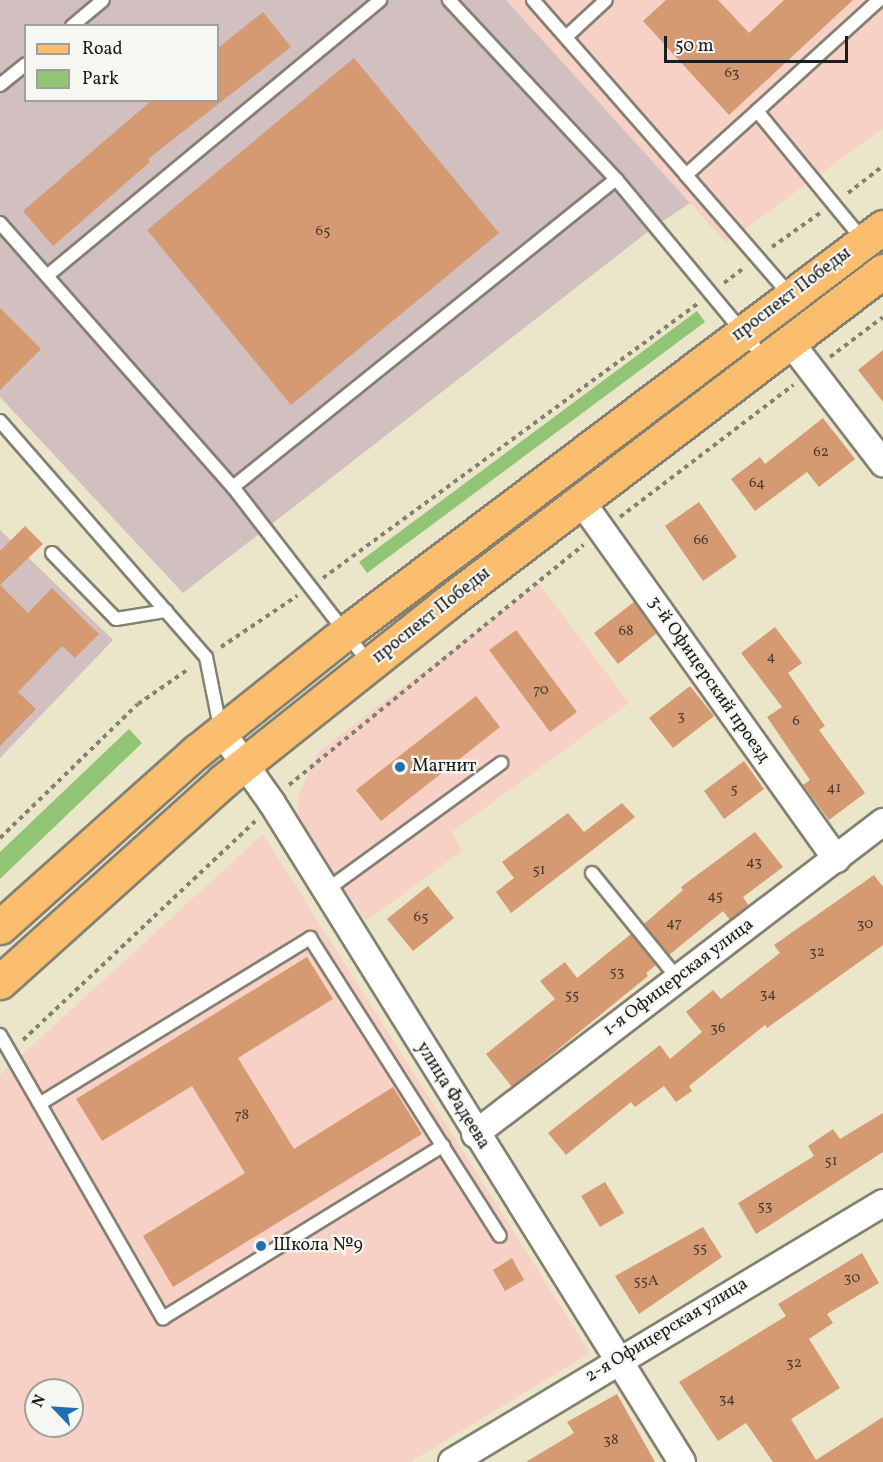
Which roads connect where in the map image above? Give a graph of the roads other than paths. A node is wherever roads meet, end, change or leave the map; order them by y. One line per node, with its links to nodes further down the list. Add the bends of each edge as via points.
1 (103, 0): 7 (lane)
2 (380, 0): 17 (lane)
3 (449, 0): 13 (lane)
4 (533, 0): 8 (lane)
5 (606, 0): 8 (lane)
6 (879, 0): 11 (lane)
7 (74, 24)
8 (566, 37): 12 (lane)
9 (24, 66): 10 (lane)
10 (0, 85)
11 (757, 111): 12 (lane); 15 (lane, via 833,204)
12 (686, 175): 18 (lane)
13 (616, 179): 19 (lane); 23 (lane)
14 (0, 223): 17 (lane)
15 (873, 234): 18 (main road, проспект Победы)
16 (883, 271): 20 (main road, проспект Победы)
17 (48, 275): 23 (lane)
18 (791, 296): 19 (main road, проспект Победы)
19 (742, 332): 20 (lane); 27 (main road, проспект Победы)
20 (778, 351): 22 (street, via 812,370); 24 (main road, проспект Победы)
21 (0, 421): 26 (lane)
22 (883, 463)
23 (233, 487): 27 (lane)
24 (581, 501): 28 (main road, проспект Победы); 33 (street, 3-й Офицерский проезд)
25 (52, 553): 26 (lane, via 116,619)
26 (166, 611): 29 (lane, via 206,657)
27 (345, 633): 28 (lane); 29 (main road, проспект Победы)
28 (370, 664): 30 (main road, проспект Победы)
29 (221, 731): 30 (street, улица Фадеева); 36 (main road, проспект Победы)
30 (245, 763): 35 (street, улица Фадеева); 38 (main road, проспект Победы)
31 (501, 763): 35 (lane)
32 (883, 822): 33 (street, 1-я Офицерская улица)
33 (836, 859): 37 (street, 1-я Офицерская улица)
34 (592, 873): 37 (lane)
35 (325, 891): 41 (street, улица Фадеева)
36 (0, 927)
37 (678, 979): 41 (street, 1-я Офицерская улица)
38 (0, 982)
39 (0, 1035): 40 (lane)
40 (41, 1103): 42 (lane, via 310,938); 42 (lane, via 163,1318)
41 (475, 1134): 45 (street, улица Фадеева)
42 (443, 1146): 44 (lane)
43 (883, 1203): 45 (street, 2-я Офицерская улица)
44 (500, 1236)
45 (618, 1360): 46 (street, 2-я Офицерская улица); 47 (street, улица Фадеева)
46 (453, 1462)
47 (682, 1462)

